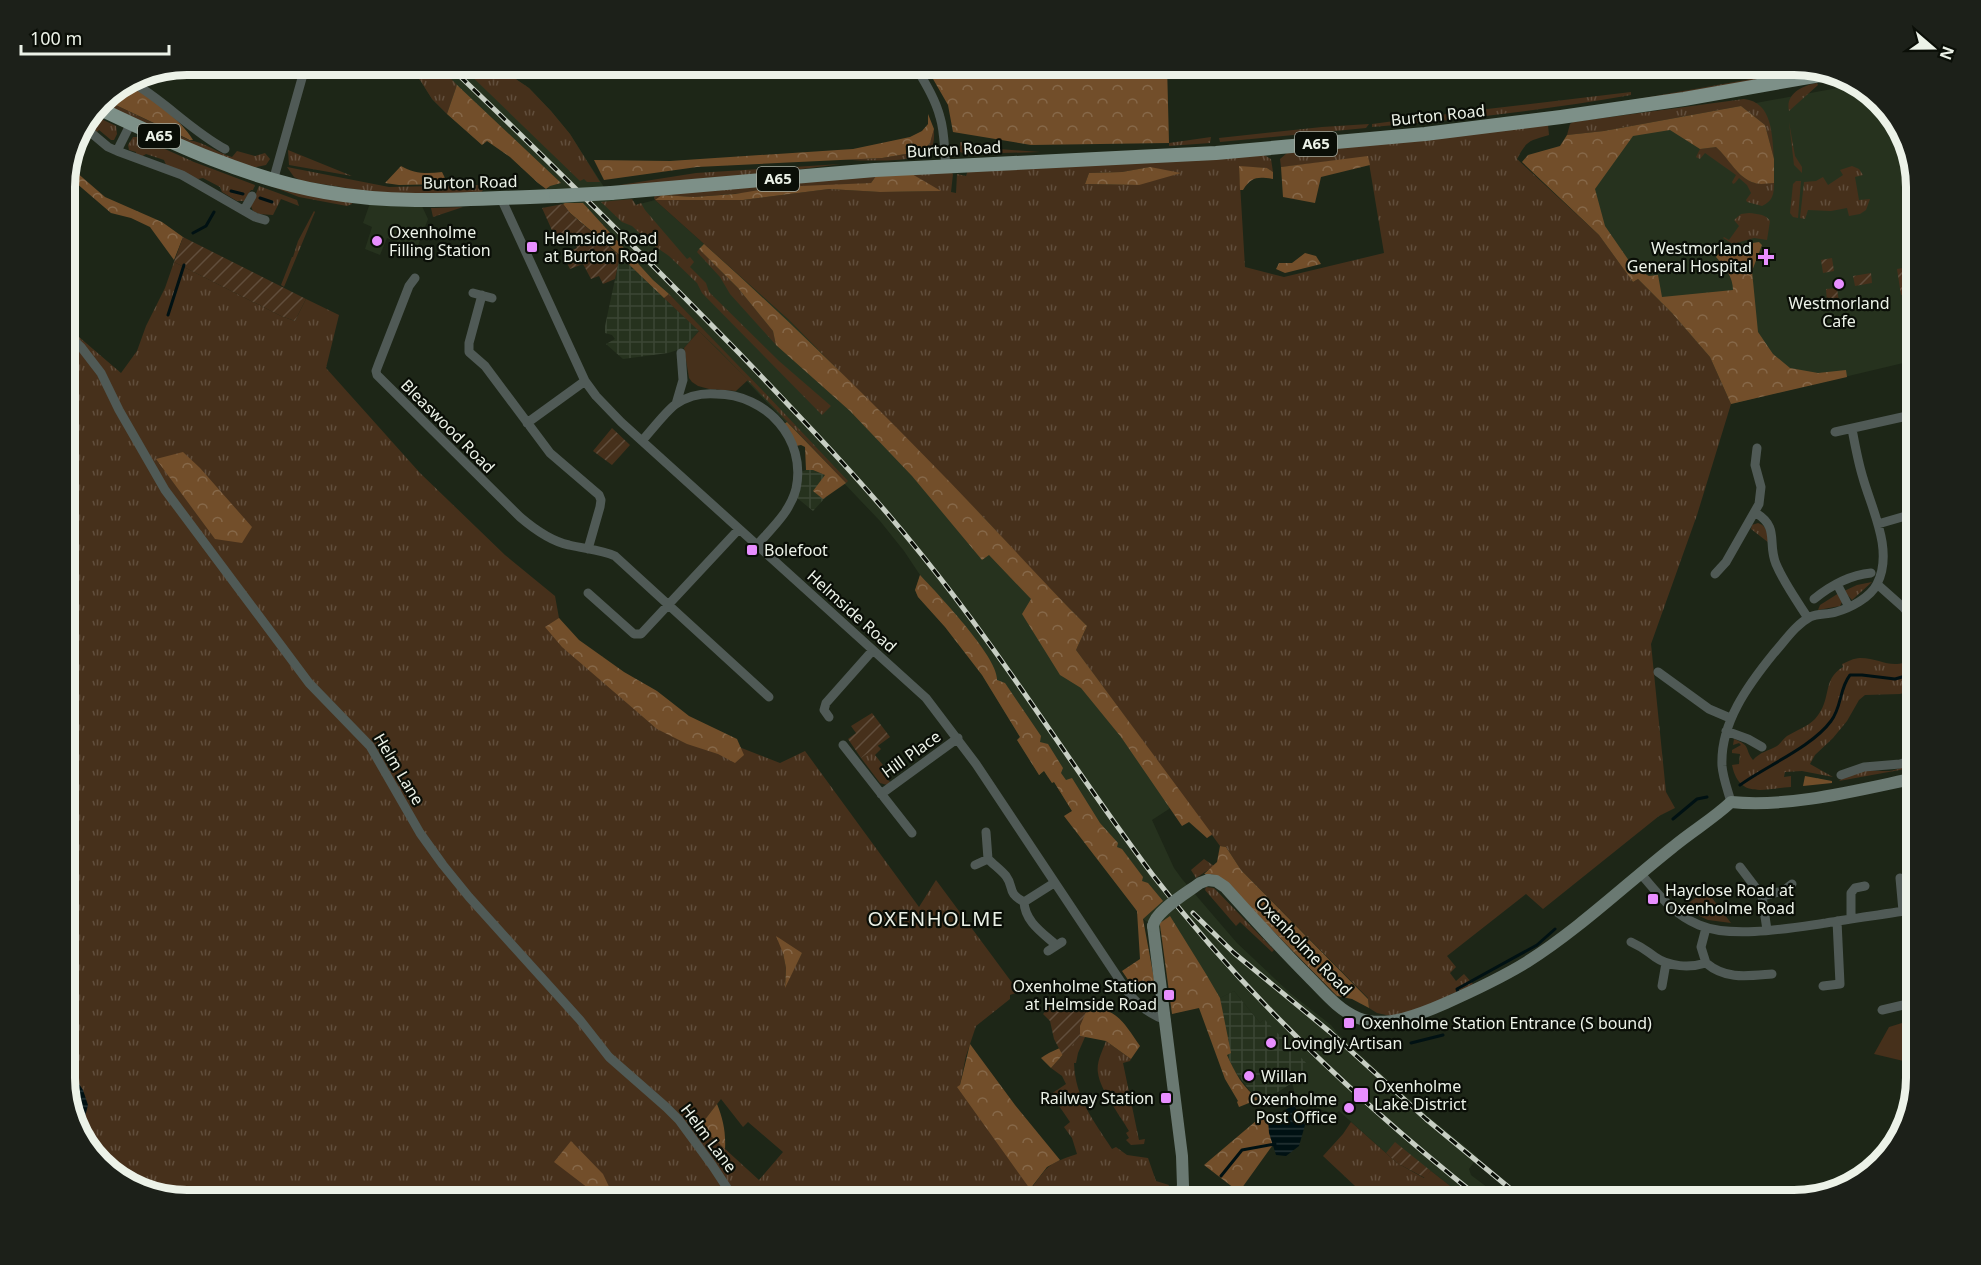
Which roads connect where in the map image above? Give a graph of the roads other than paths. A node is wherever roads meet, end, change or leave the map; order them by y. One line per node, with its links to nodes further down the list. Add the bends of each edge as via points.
1 (303, 75): 11 (street)
2 (920, 75): 10 (street, via 940,117)
3 (1812, 77): 10 (main road, Burton Road / A65, via 1684,99 1425,134 1216,153)
4 (139, 86): 8 (street, via 203,137)
5 (105, 111): 6 (main road, Burton Road / A65)
6 (131, 123): 9 (street); 11 (main road, Burton Road / A65)
7 (90, 132): 9 (street)
8 (225, 149)
9 (117, 152): 14 (street, via 182,176)
10 (946, 166): 13 (main road, Burton Road / A65, bridge)
11 (273, 181): 13 (main road, Burton Road / A65, via 388,199)
12 (252, 196): 14 (street)
13 (501, 198): 21 (street, Helmside Road)
14 (244, 210): 15 (street)
15 (265, 220)
16 (415, 278): 35 (street, Bleaswood Road, via 377,366 377,375 533,529 564,544)
17 (482, 295): 25 (street, via 469,352 485,366)
18 (75, 341): 88 (street, Helm Lane, via 101,373 165,490 309,683 370,746 443,865 609,1057 679,1120)
19 (681, 353): 20 (street)
20 (683, 380): 22 (street); 23 (street)
21 (585, 381): 25 (street); 28 (street, Helmside Road)
22 (697, 395): 23 (street); 34 (street, via 735,395 754,402 777,420 790,438 798,475 792,501)
23 (676, 404): 28 (street)
24 (1906, 417): 26 (street)
25 (527, 423): 35 (street, via 550,453 601,500)
26 (1852, 429): 27 (street); 32 (street)
27 (1835, 432)
28 (642, 441): 33 (street, Helmside Road)
29 (1757, 448): 30 (street, via 1755,465 1762,492)
30 (1756, 513): 37 (street); 45 (street, via 1771,528 1775,562)
31 (1906, 516): 32 (street)
32 (1878, 524): 39 (street, via 1883,553)
33 (739, 529): 34 (street, Helmside Road); 42 (street)
34 (757, 545): 46 (street, Helmside Road)
35 (588, 549): 42 (street, Bleaswood Road, via 615,556)
36 (1871, 573): 38 (street)
37 (1715, 574)
38 (1837, 584): 41 (street); 43 (street)
39 (1877, 584): 43 (street); 44 (street)
40 (588, 593): 42 (street, via 638,636)
41 (1814, 599)
42 (668, 605): 48 (street, Bleaswood Road, via 755,691)
43 (1849, 607): 45 (street)
44 (1906, 610)
45 (1808, 618): 50 (street, via 1765,664)
46 (873, 650): 49 (street, via 826,703 824,710); 52 (street, Helmside Road, via 926,698)
47 (1658, 672): 50 (street, via 1709,709)
48 (769, 697)
49 (829, 717)
50 (1731, 718): 51 (street)
51 (1726, 731): 54 (street); 59 (street, via 1722,769)
52 (958, 738): 58 (street, Hill Place); 67 (street, Helmside Road)
53 (843, 745): 58 (street, Hill Place)
54 (1762, 747)
55 (1906, 762): 56 (street, via 1864,767)
56 (1841, 775)
57 (1906, 780): 59 (main road, via 1821,797)
58 (881, 794): 61 (street, Hill Place)
59 (1731, 802): 65 (main road, Oxenholme Road)
60 (986, 832): 62 (street)
61 (912, 833)
62 (988, 859): 63 (street); 71 (street, via 1007,877 1011,892)
63 (975, 865)
64 (1740, 867): 70 (street)
65 (1641, 874): 76 (street, via 1674,911); 87 (main road, Oxenholme Road, bridge, via 1512,971 1420,1014 1382,1021 1358,1018 1341,1008 1225,887 1208,880 1159,914 1153,926)
66 (1900, 878): 72 (street)
67 (1054, 883): 71 (street); 87 (street, Helmside Road, via 1134,1001)
68 (1792, 884): 70 (street, via 1783,891)
69 (1865, 886): 74 (street, via 1851,893)
70 (1762, 896): 77 (street)
71 (1024, 903): 79 (street, via 1028,918)
72 (1903, 911): 73 (street); 74 (street)
73 (1906, 911)
74 (1851, 919): 75 (street)
75 (1837, 921): 77 (street); 84 (street, via 1840,984)
76 (1706, 928): 77 (street); 81 (street, via 1701,947)
77 (1767, 930)
78 (1631, 942): 80 (street)
79 (1055, 946)
80 (1666, 963): 81 (street); 83 (street)
81 (1706, 963): 82 (street, via 1714,970 1735,976)
82 (1773, 974)
83 (1662, 986)
84 (1823, 986)
85 (1906, 1005): 86 (street)
86 (1882, 1010)
87 (1166, 1020): 89 (main road, Oxenholme Road, via 1184,1170)
88 (728, 1190)
89 (1182, 1190)

